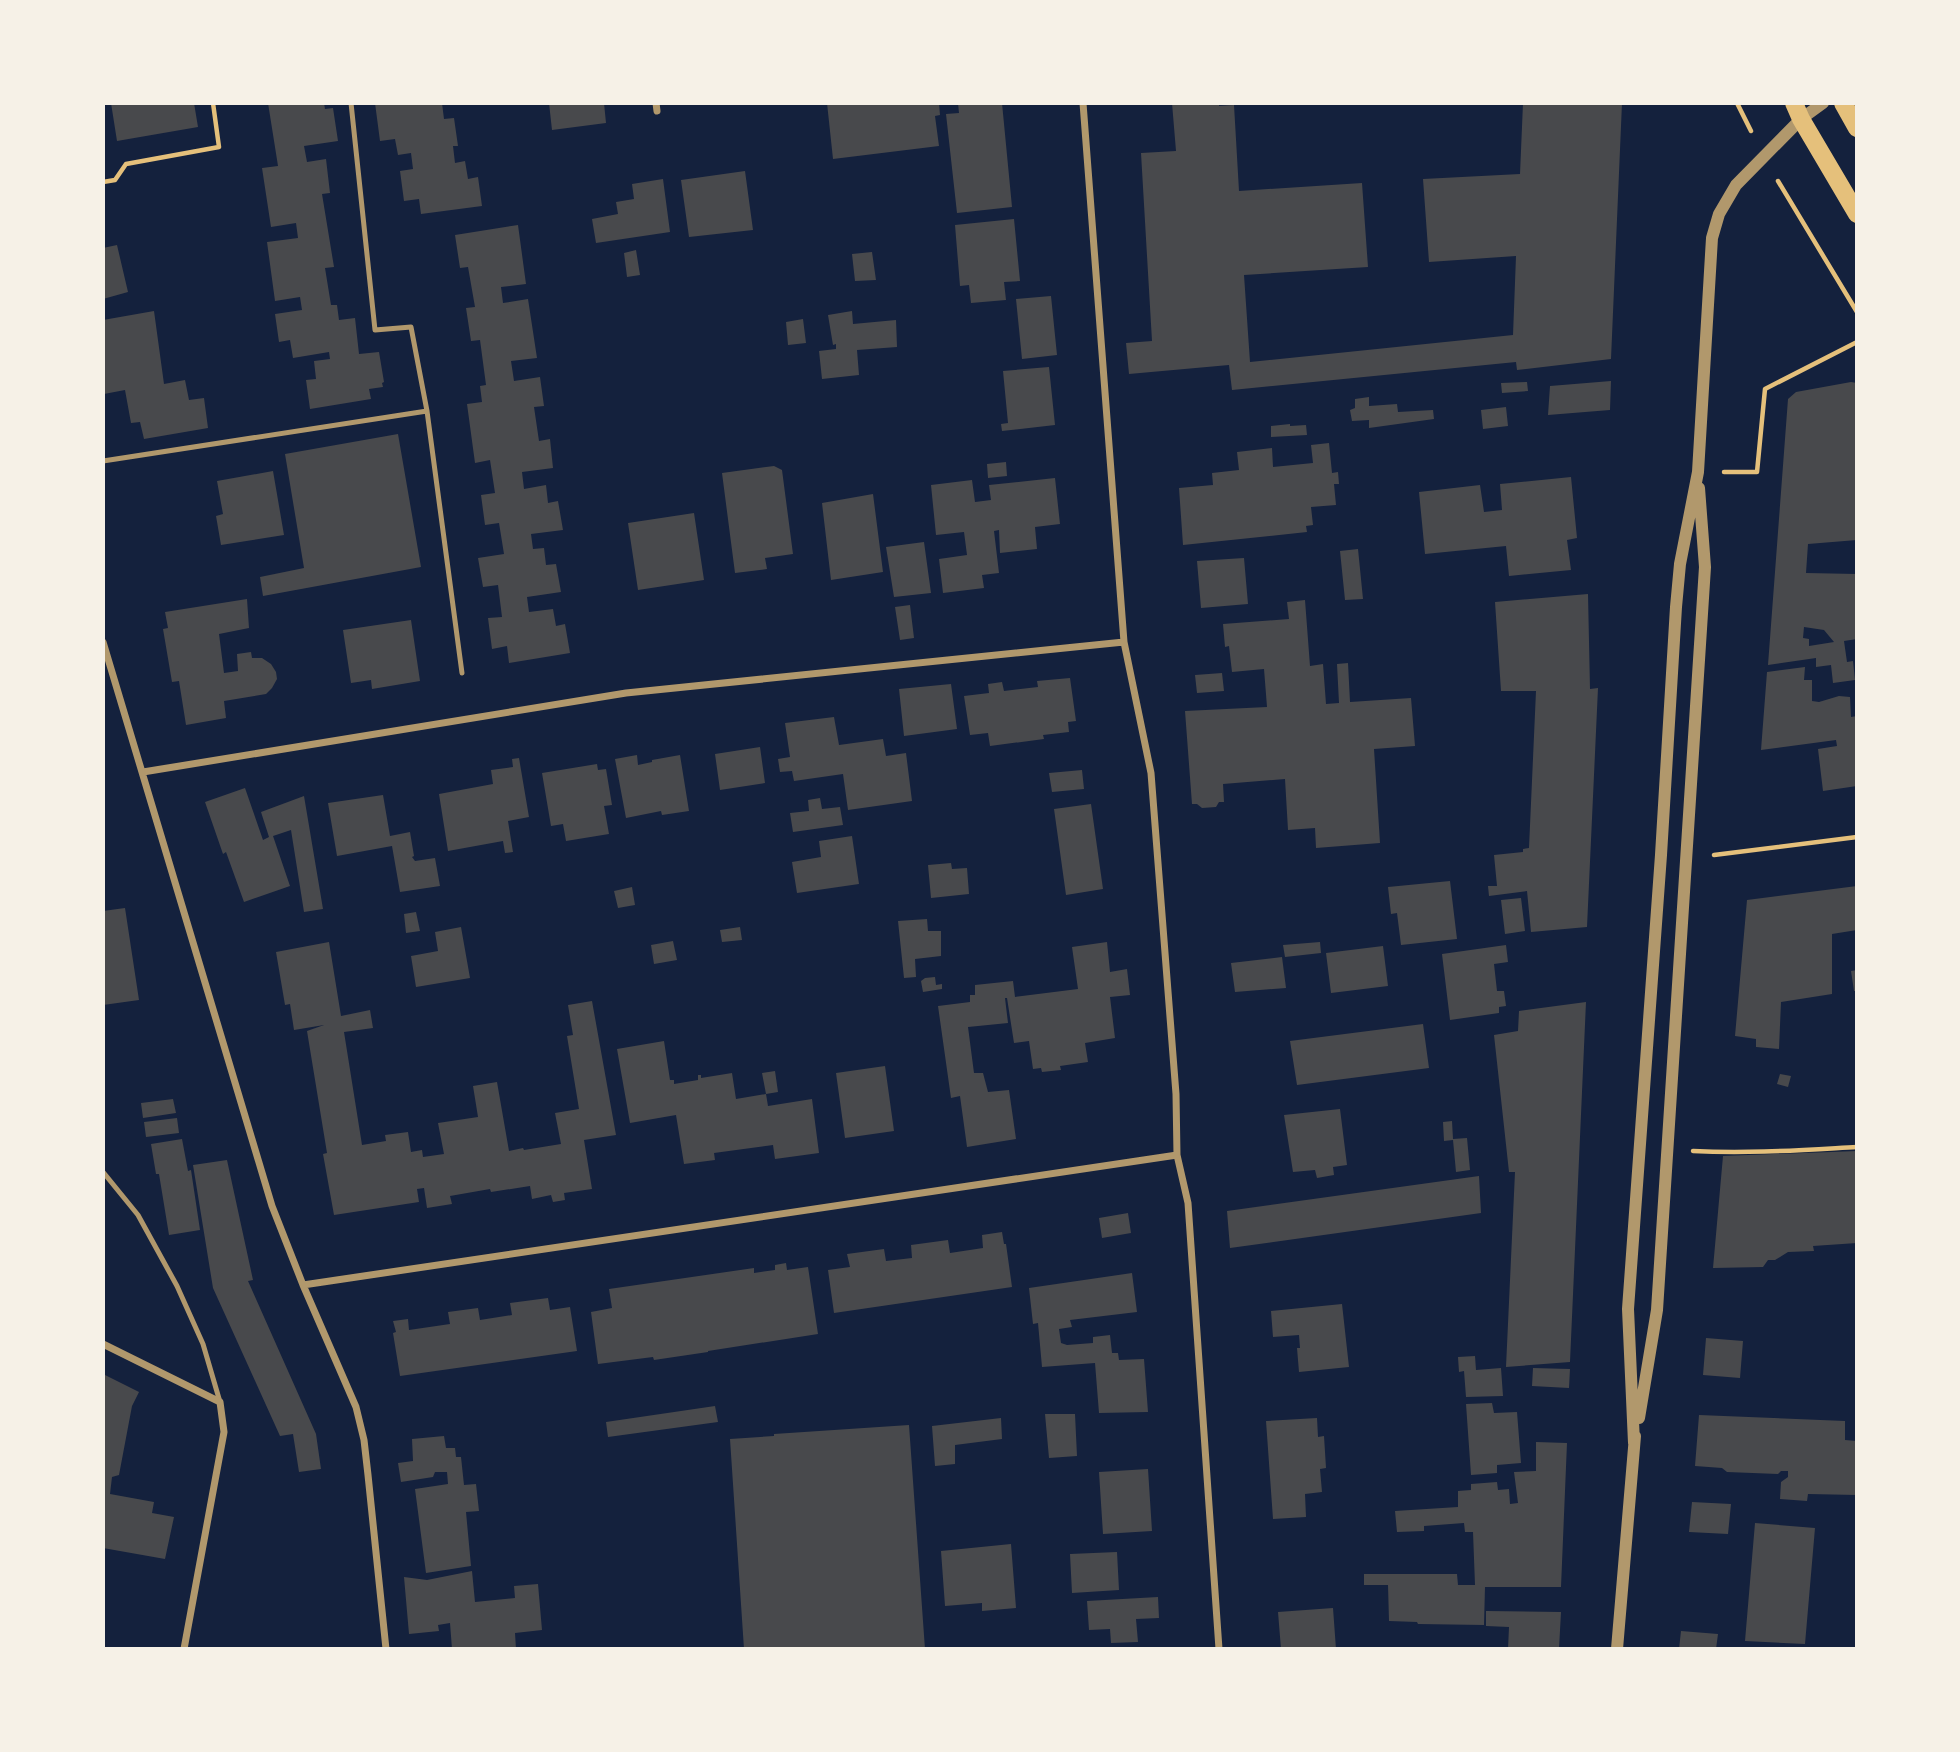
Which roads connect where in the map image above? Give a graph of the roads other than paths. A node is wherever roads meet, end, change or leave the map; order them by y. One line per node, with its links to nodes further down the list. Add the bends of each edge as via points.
1 (351, 103): 8 (lane, via 375,330 411,327)
2 (1083, 103): 12 (street)
3 (1823, 103): 5 (street)
4 (1843, 103): 6 (main road)
5 (1798, 111): 7 (main road); 10 (street, via 1736,185 1719,214 1712,238)
6 (1857, 128)
7 (1857, 214)
8 (428, 411): 9 (lane); 13 (lane)
9 (103, 461)
10 (1698, 472): 20 (street, via 1677,597 1628,1309); 20 (street, via 1705,568 1669,1150 1657,1310)
11 (103, 642): 14 (street)
12 (1124, 642): 14 (street, via 626,692); 15 (street, via 1150,773)
13 (462, 673)
14 (143, 772): 17 (street, via 272,1206)
15 (1177, 1155): 17 (street); 23 (street, via 1188,1203)
16 (103, 1172): 19 (lane, via 138,1215 177,1286 203,1344)
17 (303, 1285): 22 (street, via 356,1407 364,1440)
18 (103, 1344): 19 (street)
19 (220, 1402): 21 (street, via 224,1432)
20 (1634, 1443): 24 (street)
21 (184, 1649)
22 (386, 1649)
23 (1219, 1649)
24 (1618, 1649)

